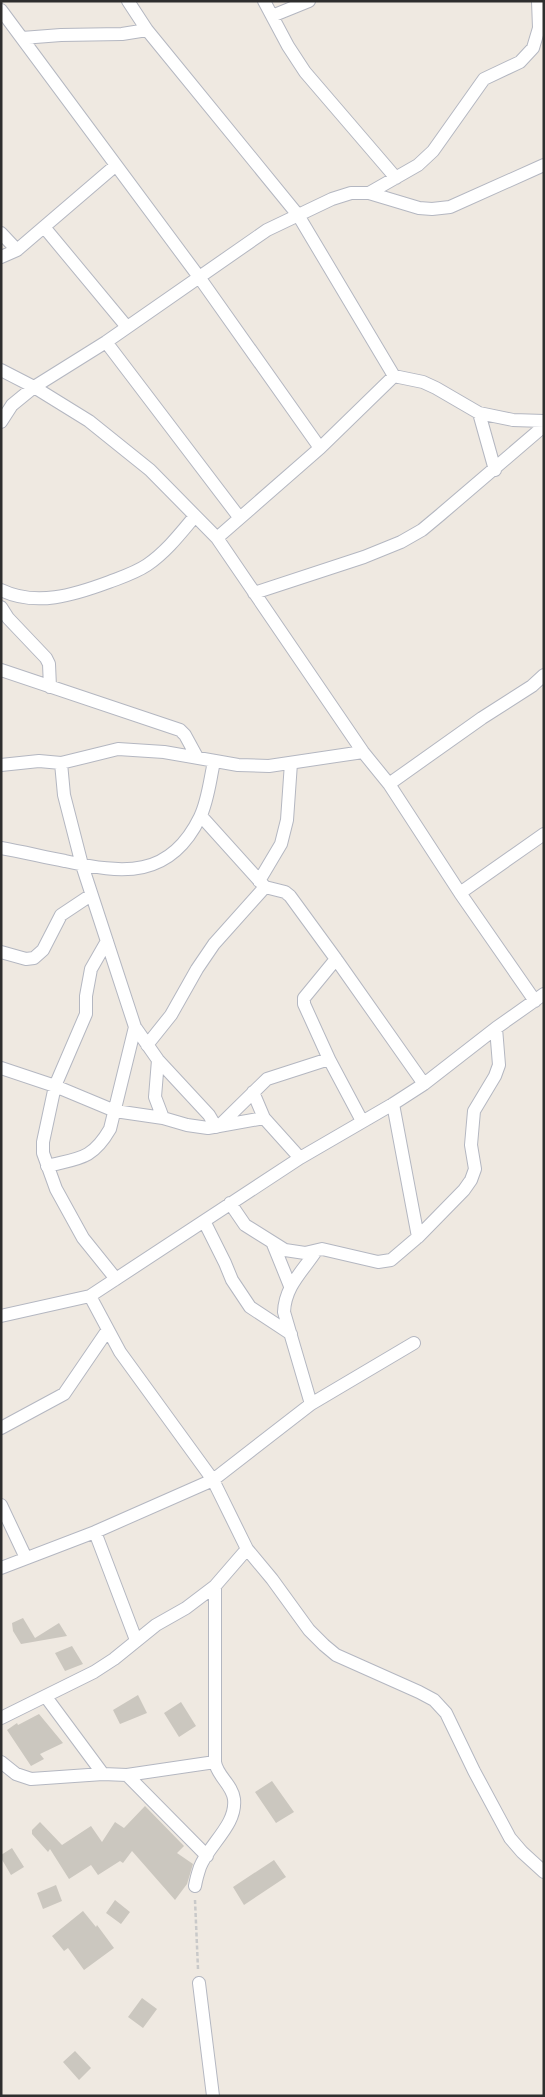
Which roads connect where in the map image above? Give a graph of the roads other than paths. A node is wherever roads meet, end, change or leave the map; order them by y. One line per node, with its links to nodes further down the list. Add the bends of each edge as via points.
1 (128, 1): 7 (street)
2 (264, 1): 6 (street)
3 (308, 1): 6 (street)
4 (538, 1): 11 (street, via 539,28 533,48 520,62 484,79 433,151)
5 (1, 10): 8 (street)
6 (272, 16): 11 (street, via 305,72)
7 (147, 30): 8 (street); 13 (street)
8 (22, 38): 10 (street)
9 (544, 165): 12 (street, via 450,208 418,208)
10 (115, 166): 14 (street); 18 (street)
11 (396, 178): 12 (street)
12 (369, 193): 13 (street, via 351,193)
13 (298, 215): 18 (street, via 267,230); 22 (street)
14 (44, 227): 16 (street); 19 (street)
15 (1, 233): 16 (street)
16 (17, 250): 17 (street)
17 (1, 257)
18 (199, 277): 19 (street); 28 (street)
19 (127, 328): 20 (street)
20 (106, 342): 23 (street); 31 (street)
21 (1, 370): 23 (street)
22 (394, 376): 24 (street, via 423,382); 28 (street)
23 (34, 387): 26 (street, via 12,405); 30 (street, via 89,421 150,470)
24 (479, 413): 25 (street, via 513,420); 29 (street)
25 (544, 421)
26 (1, 422)
27 (544, 426): 29 (street)
28 (320, 448): 31 (street)
29 (495, 470): 34 (street, via 422,530 401,542)
30 (195, 516): 32 (street); 33 (street, via 165,552 134,573 80,593 50,598 12,595)
31 (238, 517): 32 (street)
32 (217, 538): 34 (street)
33 (1, 590)
34 (254, 593): 39 (street)
35 (1, 607): 38 (street, via 46,658)
36 (1, 670): 38 (street)
37 (544, 676): 45 (street)
38 (50, 686): 40 (street, via 180,730)
39 (363, 752): 43 (street); 45 (street)
40 (197, 757): 41 (street); 42 (street, via 118,749)
41 (214, 762): 43 (street, via 270,766); 46 (street)
42 (61, 763): 44 (street, via 39,761); 49 (street, via 64,795)
43 (291, 763): 50 (street, via 287,820 281,844)
44 (1, 765)
45 (389, 784): 51 (street)
46 (201, 816): 49 (street, via 186,840 162,861 123,871); 50 (street)
47 (544, 834): 51 (street)
48 (1, 848): 49 (street)
49 (82, 865): 52 (street)
50 (262, 884): 55 (street, via 285,892); 59 (street, via 214,944 171,1015)
51 (460, 893): 56 (street)
52 (91, 895): 53 (street); 54 (street, via 65,911 43,950 34,958)
53 (107, 940): 57 (street); 66 (street, via 91,969 86,1014)
54 (1, 952)
55 (336, 959): 60 (street, via 304,998); 65 (street)
56 (539, 998): 58 (street)
57 (135, 1027): 59 (street); 70 (street)
58 (496, 1028): 65 (street); 80 (street, via 499,1064 474,1111 471,1145 474,1169 471,1180)
59 (147, 1045): 61 (street)
60 (329, 1059): 67 (street, via 268,1079); 74 (street)
61 (158, 1060): 68 (street); 75 (street)
62 (1, 1068): 63 (street)
63 (14, 1073): 64 (street); 66 (street)
64 (1, 1081)
65 (424, 1084): 69 (street)
66 (55, 1086): 70 (street); 77 (street, via 43,1142)
67 (253, 1092): 73 (street); 75 (street)
68 (155, 1096): 71 (street); 72 (street)
69 (393, 1104): 74 (street); 80 (street)
70 (115, 1111): 71 (street); 77 (street, via 110,1130 94,1151 82,1158)
71 (138, 1115): 72 (street)
72 (163, 1118): 75 (street, via 198,1127)
73 (264, 1118): 75 (street); 76 (street)
74 (362, 1121): 76 (street)
75 (217, 1127)
76 (300, 1158): 78 (street)
77 (47, 1166): 83 (street, via 83,1238)
78 (230, 1203): 79 (street); 81 (street, via 245,1225)
79 (204, 1221): 83 (street); 88 (street, via 232,1280 250,1307)
80 (418, 1237): 82 (street, via 391,1260 378,1262 328,1250)
81 (273, 1244): 82 (street, via 292,1252); 84 (street)
82 (316, 1251): 84 (street)
83 (116, 1279): 85 (street)
84 (290, 1286): 88 (street, via 284,1312)
85 (90, 1296): 86 (street); 87 (street)
86 (1, 1316)
87 (107, 1331): 91 (street, via 64,1394); 92 (street)
88 (291, 1334): 90 (street)
89 (414, 1343): 90 (street)
90 (310, 1404): 92 (street)
91 (1, 1428)
92 (213, 1480): 94 (street); 95 (street)
93 (1, 1505): 96 (street)
94 (95, 1532): 96 (street); 99 (street)
95 (247, 1549): 98 (street); 107 (street, via 309,1630 336,1655 434,1700 446,1713 510,1838)
96 (26, 1558): 97 (street)
97 (1, 1568)
98 (215, 1586): 99 (street); 103 (street)
99 (136, 1640): 100 (street, via 94,1672)
100 (46, 1696): 101 (street); 104 (street)
101 (1, 1718)
102 (1, 1762): 104 (street, via 16,1774 31,1778)
103 (215, 1762): 105 (street); 106 (street, via 216,1770 234,1796 235,1809)
104 (103, 1774): 105 (street)
105 (127, 1776): 106 (street)
106 (207, 1856): 108 (street, via 200,1866)
107 (544, 1872)
108 (195, 1886)
109 (199, 1984): 110 (street)
110 (213, 2096)

